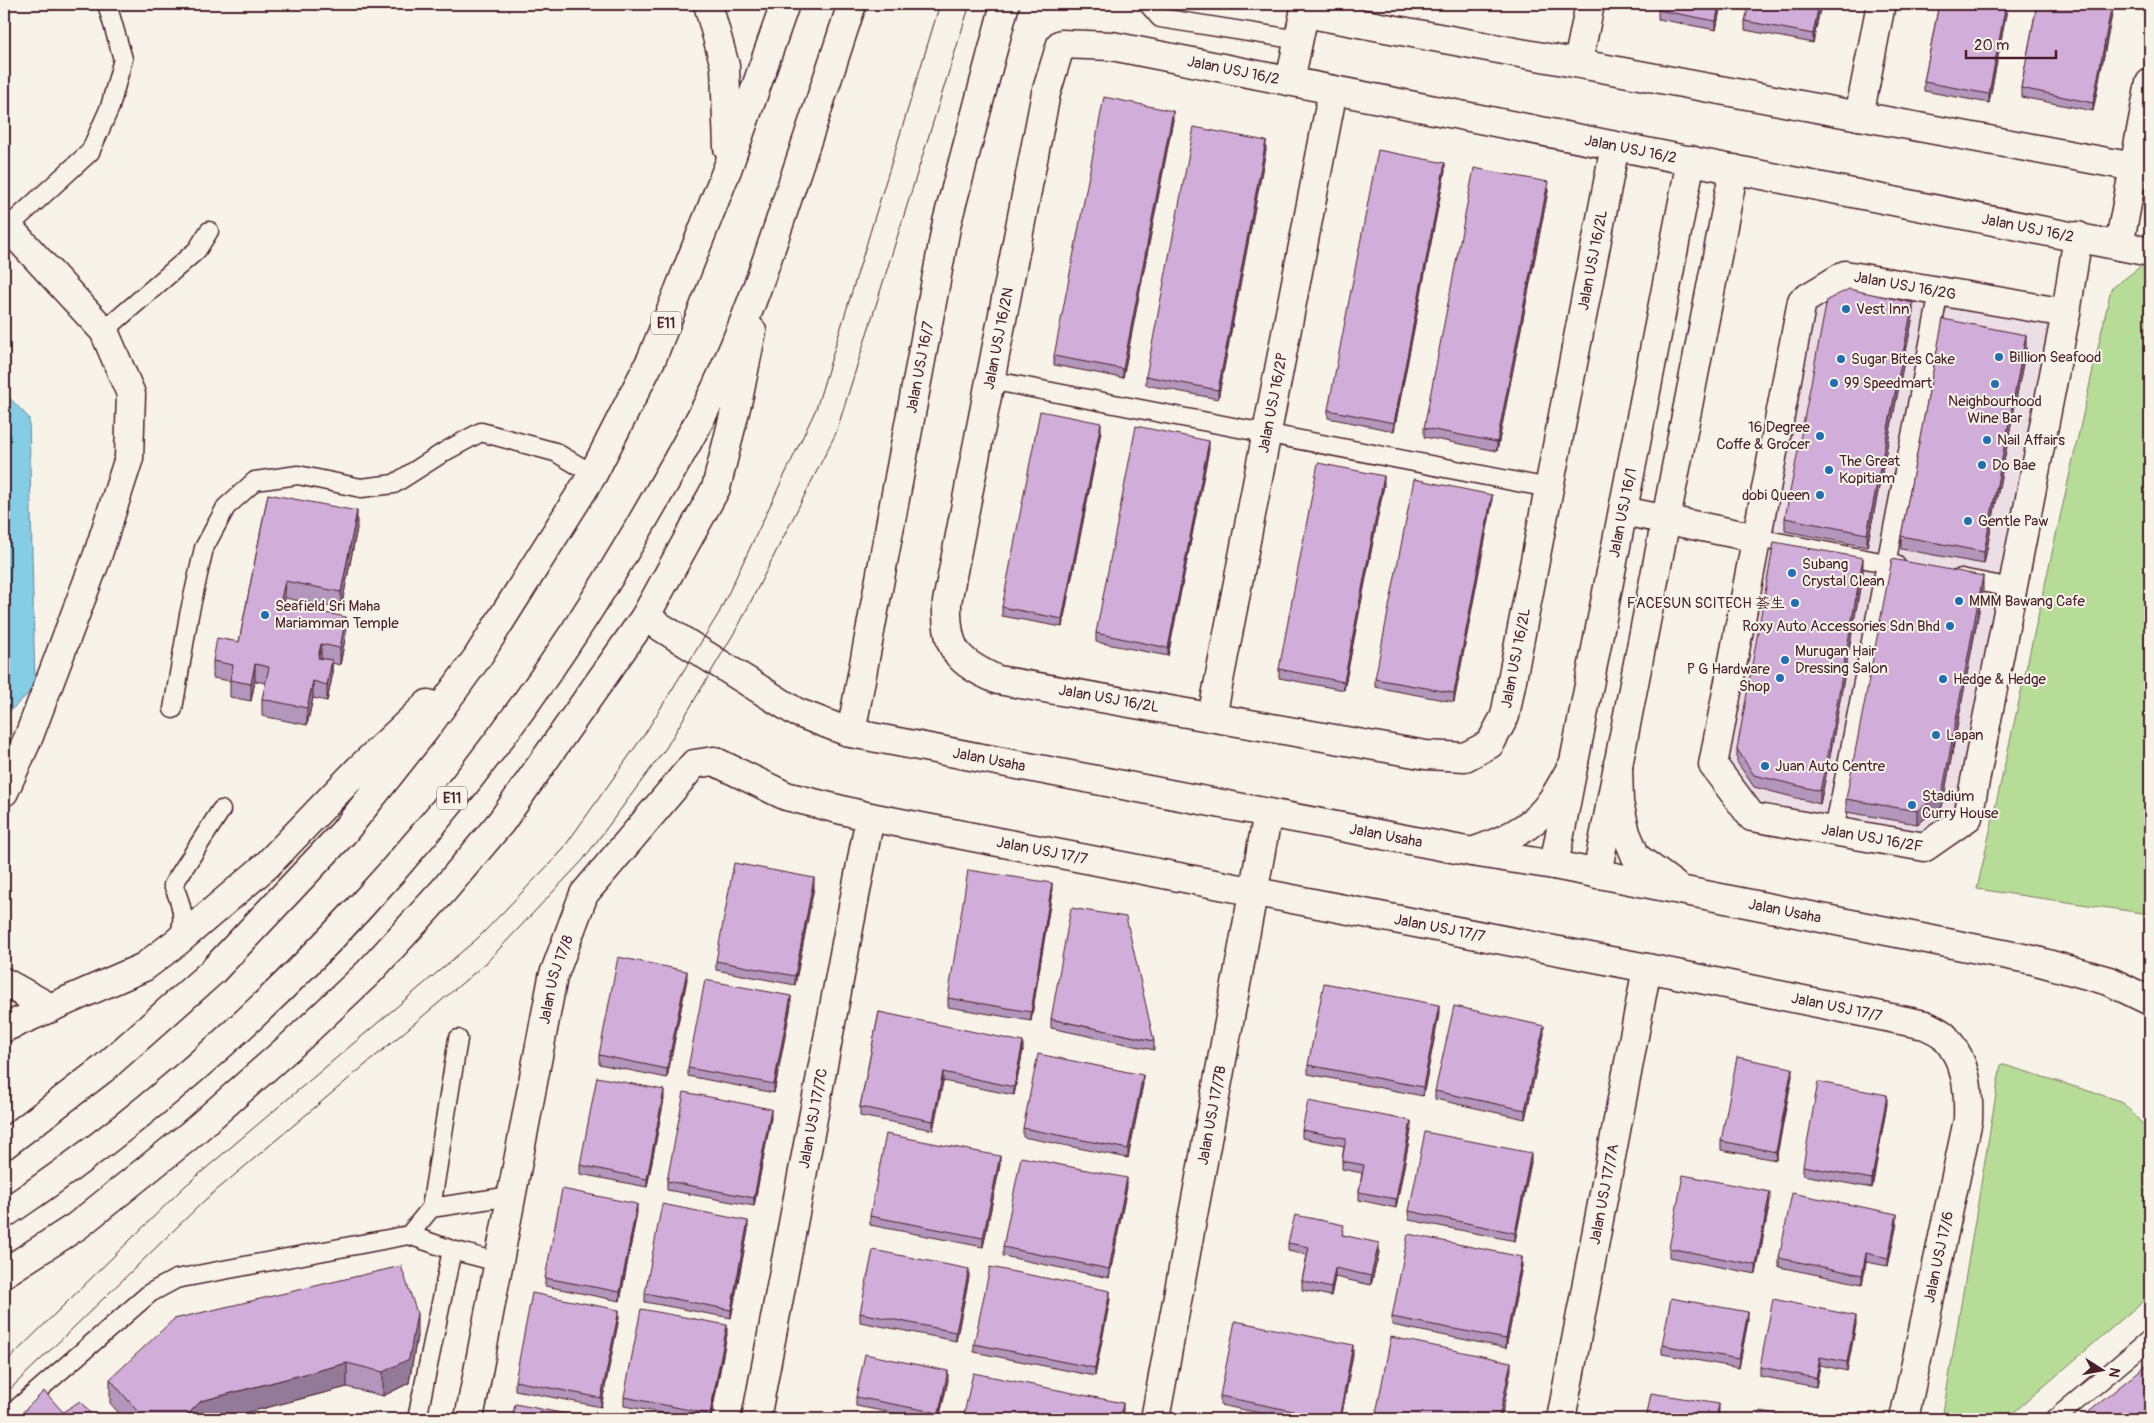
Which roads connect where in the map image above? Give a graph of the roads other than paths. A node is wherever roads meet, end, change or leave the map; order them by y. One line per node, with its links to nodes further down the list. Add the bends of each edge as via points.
1 (107, 4): 22 (lane, via 123,59 110,107 90,152)
2 (708, 4): 19 (main road, via 725,66)
3 (785, 4): 19 (main road, E11)
4 (852, 4): 27 (main road, E11)
5 (1005, 4): 47 (main road, Jalan USJ 16/7, via 947,222)
6 (1148, 4): 10 (lane, via 1160,18)
7 (1590, 4): 12 (main road)
8 (1881, 4): 16 (main road)
9 (1306, 8): 10 (main road); 12 (main road)
10 (1299, 40): 13 (main road)
11 (1112, 46): 13 (main road, Jalan USJ 16/2); 31 (main road, Jalan USJ 16/2N, via 1061,44 1046,93)
12 (1578, 63): 16 (main road)
13 (1290, 81): 15 (main road, Jalan USJ 16/2)
14 (2150, 83): 20 (main road)
15 (1333, 90): 17 (main road, Jalan USJ 16/2); 32 (main road, Jalan USJ 16/2P)
16 (1859, 116): 20 (main road)
17 (1615, 146): 18 (main road, Jalan USJ 16/2); 34 (main road, Jalan USJ 16/2L)
18 (1692, 160): 21 (main road, Jalan USJ 16/2); 35 (main road, Jalan USJ 16/1)
19 (728, 167): 33 (main road, E11, via 652,358)
20 (2134, 167): 25 (main road)
21 (1734, 170): 24 (main road, Jalan USJ 16/2); 36 (main road)
22 (6, 225): 30 (main road)
23 (209, 231): 30 (lane, via 197,250)
24 (2078, 236): 25 (main road, Jalan USJ 16/2); 29 (main road, Jalan USJ 16/2F)
25 (2119, 246): 26 (main road, Jalan USJ 16/2)
26 (2150, 252)
27 (764, 270): 42 (main road, via 716,488); 74 (main road, E11, via 716,387 674,467 609,578 487,755 345,924 258,1010 182,1080 69,1170)
28 (1939, 292): 29 (main road, Jalan USJ 16/2G); 37 (main road, Jalan USJ 16/2G, via 1845,275 1802,302); 38 (lane)
29 (2066, 313): 41 (main road, Jalan USJ 16/2F)
30 (104, 330): 51 (main road, via 131,394 130,458 97,557 29,736)
31 (990, 380): 32 (lane); 44 (main road, Jalan USJ 16/2N, via 947,602 946,625 950,644)
32 (1267, 434): 34 (lane); 46 (main road, Jalan USJ 16/2P)
33 (593, 474): 43 (main road, E11); 45 (lane, via 555,452 480,432 394,484 360,488 298,475 255,481 226,507 204,548)
34 (1548, 488): 46 (main road, Jalan USJ 16/2L, via 1505,716 1490,744 1465,757 1426,755)
35 (1623, 512): 36 (main road); 48 (main road, Jalan USJ 16/1)
36 (1666, 520): 37 (main road); 49 (main road)
37 (1757, 538): 38 (lane); 50 (main road, Jalan USJ 16/2G)
38 (1887, 563): 39 (lane); 55 (lane)
39 (1916, 569)
40 (1944, 575): 41 (lane)
41 (2012, 588): 55 (main road, Jalan USJ 16/2F, via 1968,817 1925,847)
42 (645, 617): 47 (main road, Jalan Usaha, via 796,712); 78 (main road, via 501,822 369,972 190,1135 77,1226)
43 (477, 658): 62 (main road, via 359,769 267,865); 71 (main road, E11, via 343,833 212,972 103,1069)
44 (981, 672): 46 (main road, Jalan USJ 16/2L, via 998,680)
45 (174, 709)
46 (1212, 717)
47 (851, 733): 53 (main road, Jalan Usaha)
48 (1574, 763): 56 (main road, via 1550,804 1531,823 1502,841); 57 (main road, Jalan USJ 16/1)
49 (1618, 764): 58 (main road); 59 (main road, via 1619,804 1636,857)
50 (1713, 765): 55 (main road, Jalan USJ 16/2F, via 1752,816)
51 (4, 792)
52 (221, 810): 61 (lane, via 173,886)
53 (1268, 813): 56 (main road, Jalan Usaha); 60 (main road, Jalan USJ 17/7B)
54 (870, 817): 60 (main road, Jalan USJ 17/7); 72 (main road, Jalan USJ 17/8, via 786,796 714,761 694,764 584,894 553,977); 83 (main road, Jalan USJ 17/7C)
55 (1834, 831)
56 (1472, 852): 57 (main road, Jalan Usaha)
57 (1554, 865): 58 (main road, Jalan Usaha)
58 (1597, 874): 59 (main road, Jalan Usaha)
59 (1680, 890): 66 (main road, Jalan Usaha, via 2033,960 2109,981)
60 (1253, 891): 64 (main road, Jalan USJ 17/7); 84 (main road, Jalan USJ 17/7B)
61 (181, 902): 62 (lane, via 192,907); 63 (lane, via 184,916)
62 (218, 908): 63 (main road)
63 (177, 942): 67 (main road, via 144,967)
64 (1647, 968): 70 (main road, Jalan USJ 17/7, via 1925,1025 1945,1036 1965,1071); 85 (main road, Jalan USJ 17/7A)
65 (4, 982): 67 (main road)
66 (2150, 1001)
67 (51, 1008): 68 (main road)
68 (4, 1028)
69 (458, 1039): 73 (lane)
70 (1969, 1094): 86 (main road, Jalan USJ 17/6, via 1968,1120)
71 (4, 1145)
72 (510, 1196): 73 (lane); 77 (main road, Jalan USJ 17/8)
73 (431, 1208): 75 (lane)
74 (4, 1214)
75 (408, 1235): 76 (lane); 80 (lane, via 176,1279 150,1293)
76 (452, 1250): 77 (lane); 81 (lane)
77 (498, 1262): 82 (main road, Jalan USJ 17/8)
78 (4, 1273)
79 (2150, 1339): 87 (lane)
80 (5, 1419)
81 (417, 1419)
82 (469, 1419)
83 (756, 1419)
84 (1156, 1419)
85 (1561, 1419)
86 (1904, 1419)
87 (2055, 1419)

